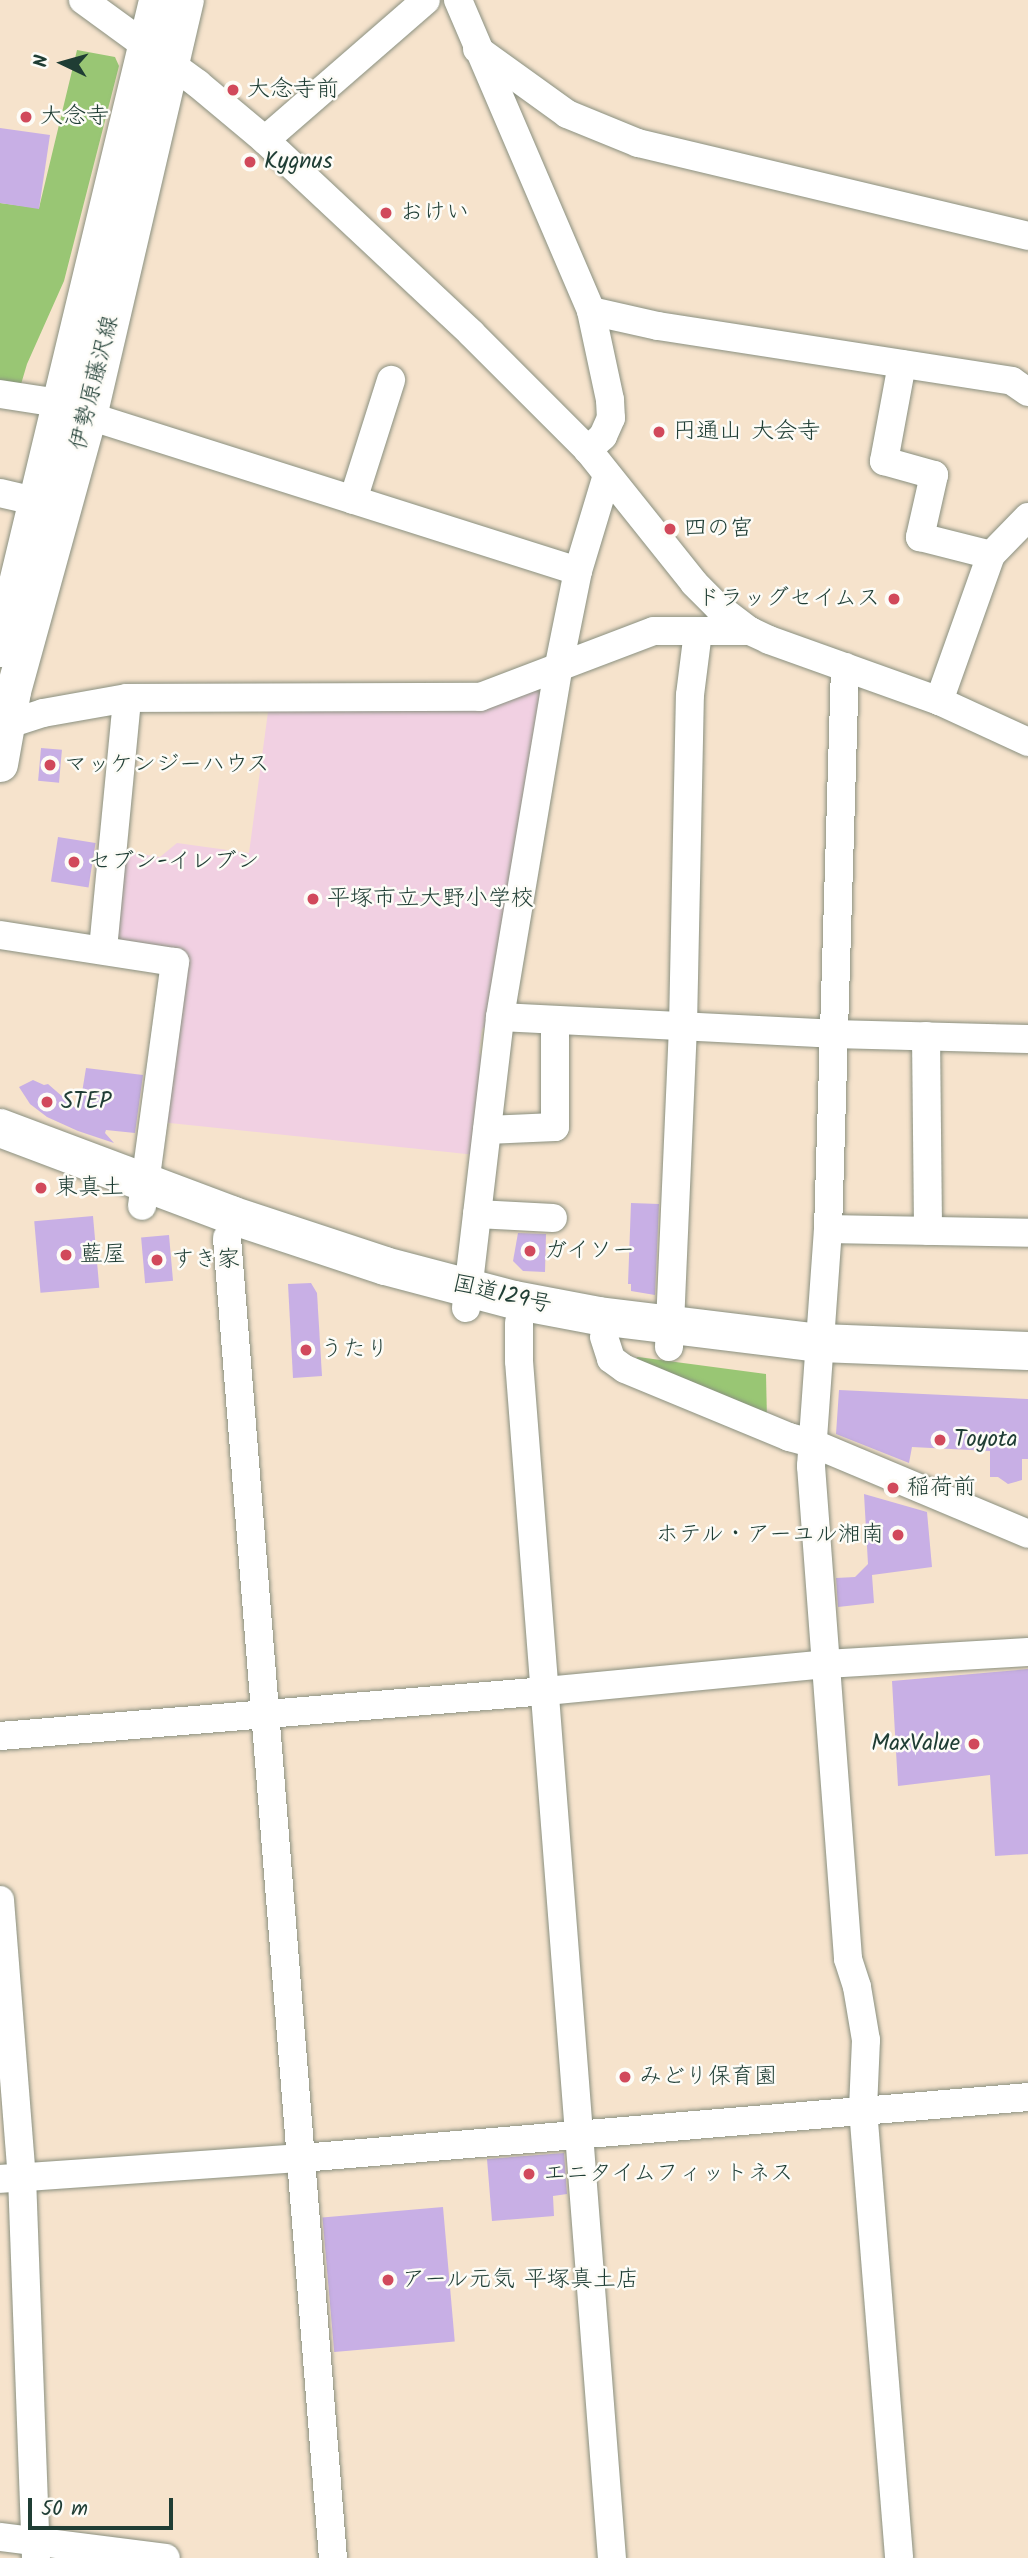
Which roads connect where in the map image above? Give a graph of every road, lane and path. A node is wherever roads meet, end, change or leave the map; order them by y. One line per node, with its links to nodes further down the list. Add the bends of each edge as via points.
1 (83, 0): 7 (street)
2 (156, 0): 7 (main road, 伊勢原藤沢線)
3 (186, 0): 7 (main road, 伊勢原藤沢線)
4 (426, 0): 8 (street)
5 (458, 0): 6 (street)
6 (477, 49): 9 (street, via 568,114 638,143); 10 (street)
7 (158, 55): 8 (street); 15 (main road, 伊勢原藤沢線)
8 (265, 140): 16 (street)
9 (1028, 236)
10 (591, 311): 11 (street, via 658,326); 16 (street, via 611,418 603,436)
11 (902, 364): 13 (street, via 1012,381); 22 (street, via 884,461 934,475 920,537)
12 (391, 380): 19 (street)
13 (1028, 393)
14 (0, 394): 15 (street)
15 (74, 409): 19 (street); 20 (main road, 伊勢原藤沢線); 32 (main road, 伊勢原藤沢線)
16 (588, 450): 17 (street)
17 (607, 475): 23 (street); 24 (street, via 694,583)
18 (0, 493): 20 (street)
19 (353, 500): 23 (street)
20 (35, 501): 26 (main road, 伊勢原藤沢線)
21 (1028, 517): 22 (street)
22 (991, 555): 30 (street)
23 (578, 571): 27 (street)
24 (750, 631): 25 (street); 28 (street)
25 (698, 632): 27 (street, via 654,631); 37 (street, via 690,695)
26 (0, 649)
27 (559, 665): 29 (street, via 480,697); 35 (street)
28 (845, 667): 30 (street); 38 (street)
29 (127, 698): 32 (street, via 43,713); 34 (street)
30 (939, 701): 31 (street)
31 (1028, 742)
32 (2, 746)
33 (0, 935): 34 (street)
34 (103, 949): 44 (street, via 176,962)
35 (500, 1017): 36 (street); 42 (street)
36 (555, 1020): 37 (street); 42 (street, via 555,1127)
37 (683, 1026): 38 (street); 53 (street)
38 (833, 1034): 39 (street); 47 (street)
39 (926, 1036): 40 (street); 48 (street)
40 (1028, 1039)
41 (0, 1128): 44 (highway, 国道129号)
42 (487, 1130): 45 (street)
43 (0, 1150): 44 (highway, 国道129号)
44 (145, 1195): 50 (highway, 国道129号); 51 (highway, 国道129号, via 385,1266)
45 (477, 1214): 46 (street); 51 (street)
46 (553, 1218)
47 (828, 1229): 48 (street); 56 (street)
48 (928, 1231): 49 (street)
49 (1028, 1233)
50 (227, 1238): 51 (highway, 国道129号); 63 (street)
51 (467, 1298): 52 (highway, 国道129号); 53 (highway, 国道129号, via 598,1316)
52 (519, 1323): 54 (highway, 国道129号); 62 (street)
53 (670, 1336): 54 (highway, 国道129号); 56 (highway, 国道129号)
54 (604, 1338): 58 (street, via 611,1359 625,1370)
55 (1028, 1351): 56 (highway, 国道129号)
56 (819, 1352): 57 (highway, 国道129号); 58 (street)
57 (1028, 1372)
58 (812, 1443): 59 (street); 61 (street)
59 (1028, 1534)
60 (1028, 1652): 61 (street)
61 (826, 1664): 62 (street); 67 (street, via 848,1959 866,2040)
62 (546, 1691): 63 (street); 68 (street)
63 (267, 1712): 64 (street); 69 (street)
64 (0, 1736)
65 (0, 1900): 70 (street)
66 (1028, 2098): 67 (street)
67 (863, 2109): 68 (street); 76 (street)
68 (577, 2136): 69 (street); 75 (street)
69 (302, 2158): 70 (street); 73 (street)
70 (11, 2178): 72 (street)
71 (0, 2537): 72 (street)
72 (36, 2550): 74 (street)
73 (332, 2557)
74 (166, 2558)
75 (612, 2558)
76 (899, 2558)

